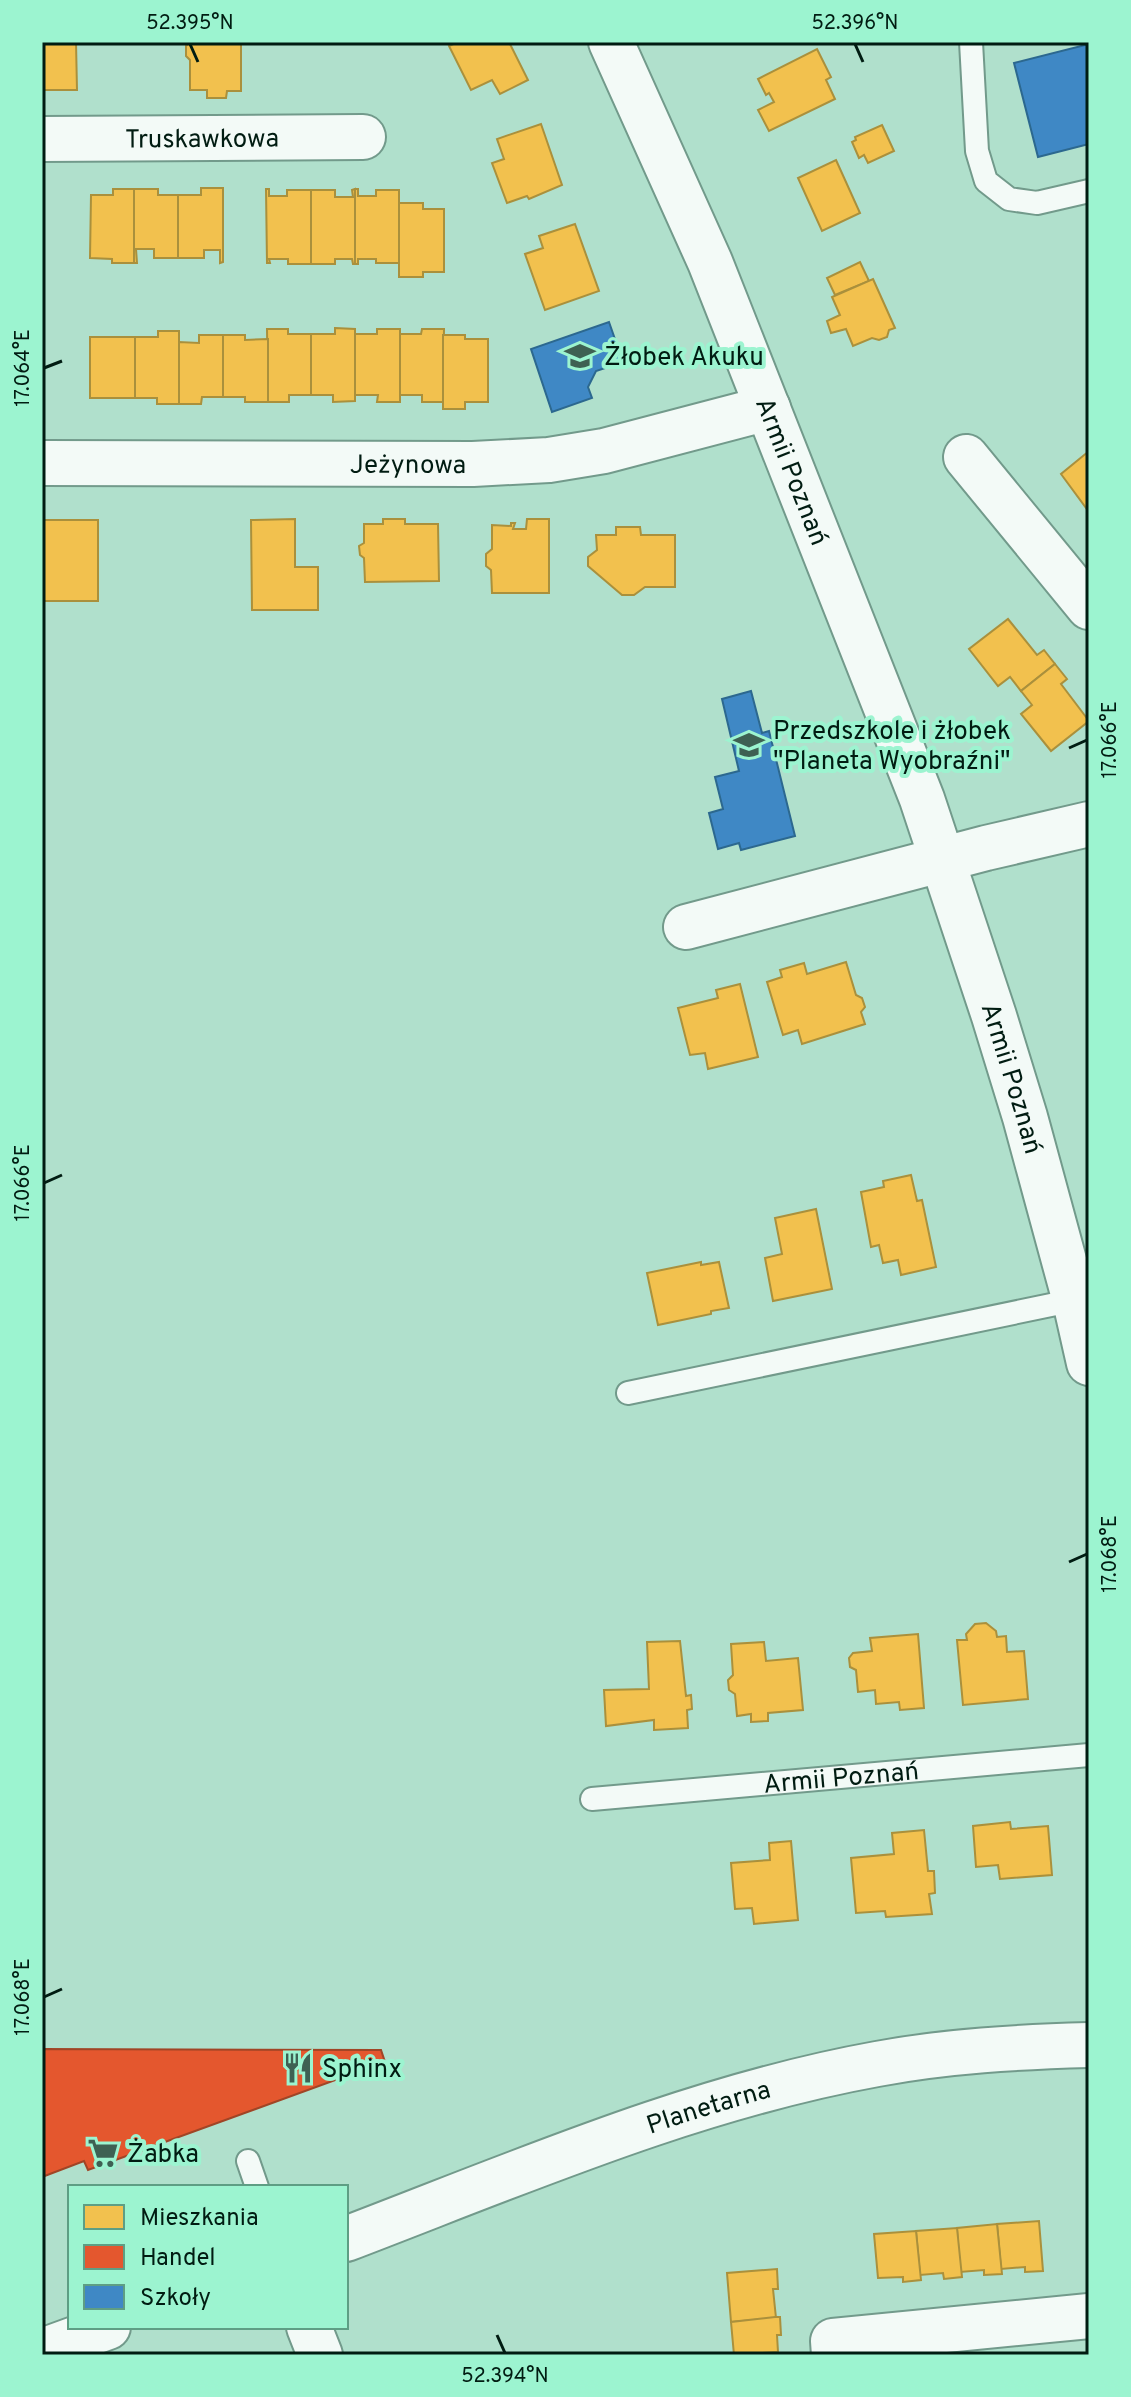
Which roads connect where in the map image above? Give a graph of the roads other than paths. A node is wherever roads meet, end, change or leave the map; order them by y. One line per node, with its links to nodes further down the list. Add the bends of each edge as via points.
1 (611, 42): 6 (street, Armii Poznań, via 710,262)
2 (971, 42): 5 (lane, via 977,151 986,181 1009,199 1037,203)
3 (363, 137): 4 (street, Truskawkowa)
4 (42, 139)
5 (1089, 191)
6 (768, 408): 8 (street, Jeżynowa, via 549,460); 11 (street, Armii Poznań)
7 (966, 457): 9 (street)
8 (42, 463)
9 (1089, 607)
10 (1089, 824): 11 (street)
11 (943, 859): 12 (street); 13 (street, Armii Poznań)
12 (686, 927)
13 (1082, 1299): 14 (street, Armii Poznań); 15 (lane)
14 (1089, 1363)
15 (628, 1393)
16 (1089, 1755): 17 (lane, Armii Poznań)
17 (592, 1799)
18 (1089, 2045): 21 (street, Planetarna, via 921,2056 828,2074 645,2127)
19 (248, 2161): 20 (lane)
20 (256, 2185)
21 (348, 2238)
22 (1089, 2316): 27 (street, via 833,2341)
23 (102, 2329): 25 (street)
24 (310, 2329): 26 (street)
25 (42, 2351)
26 (320, 2355)
27 (834, 2355)

